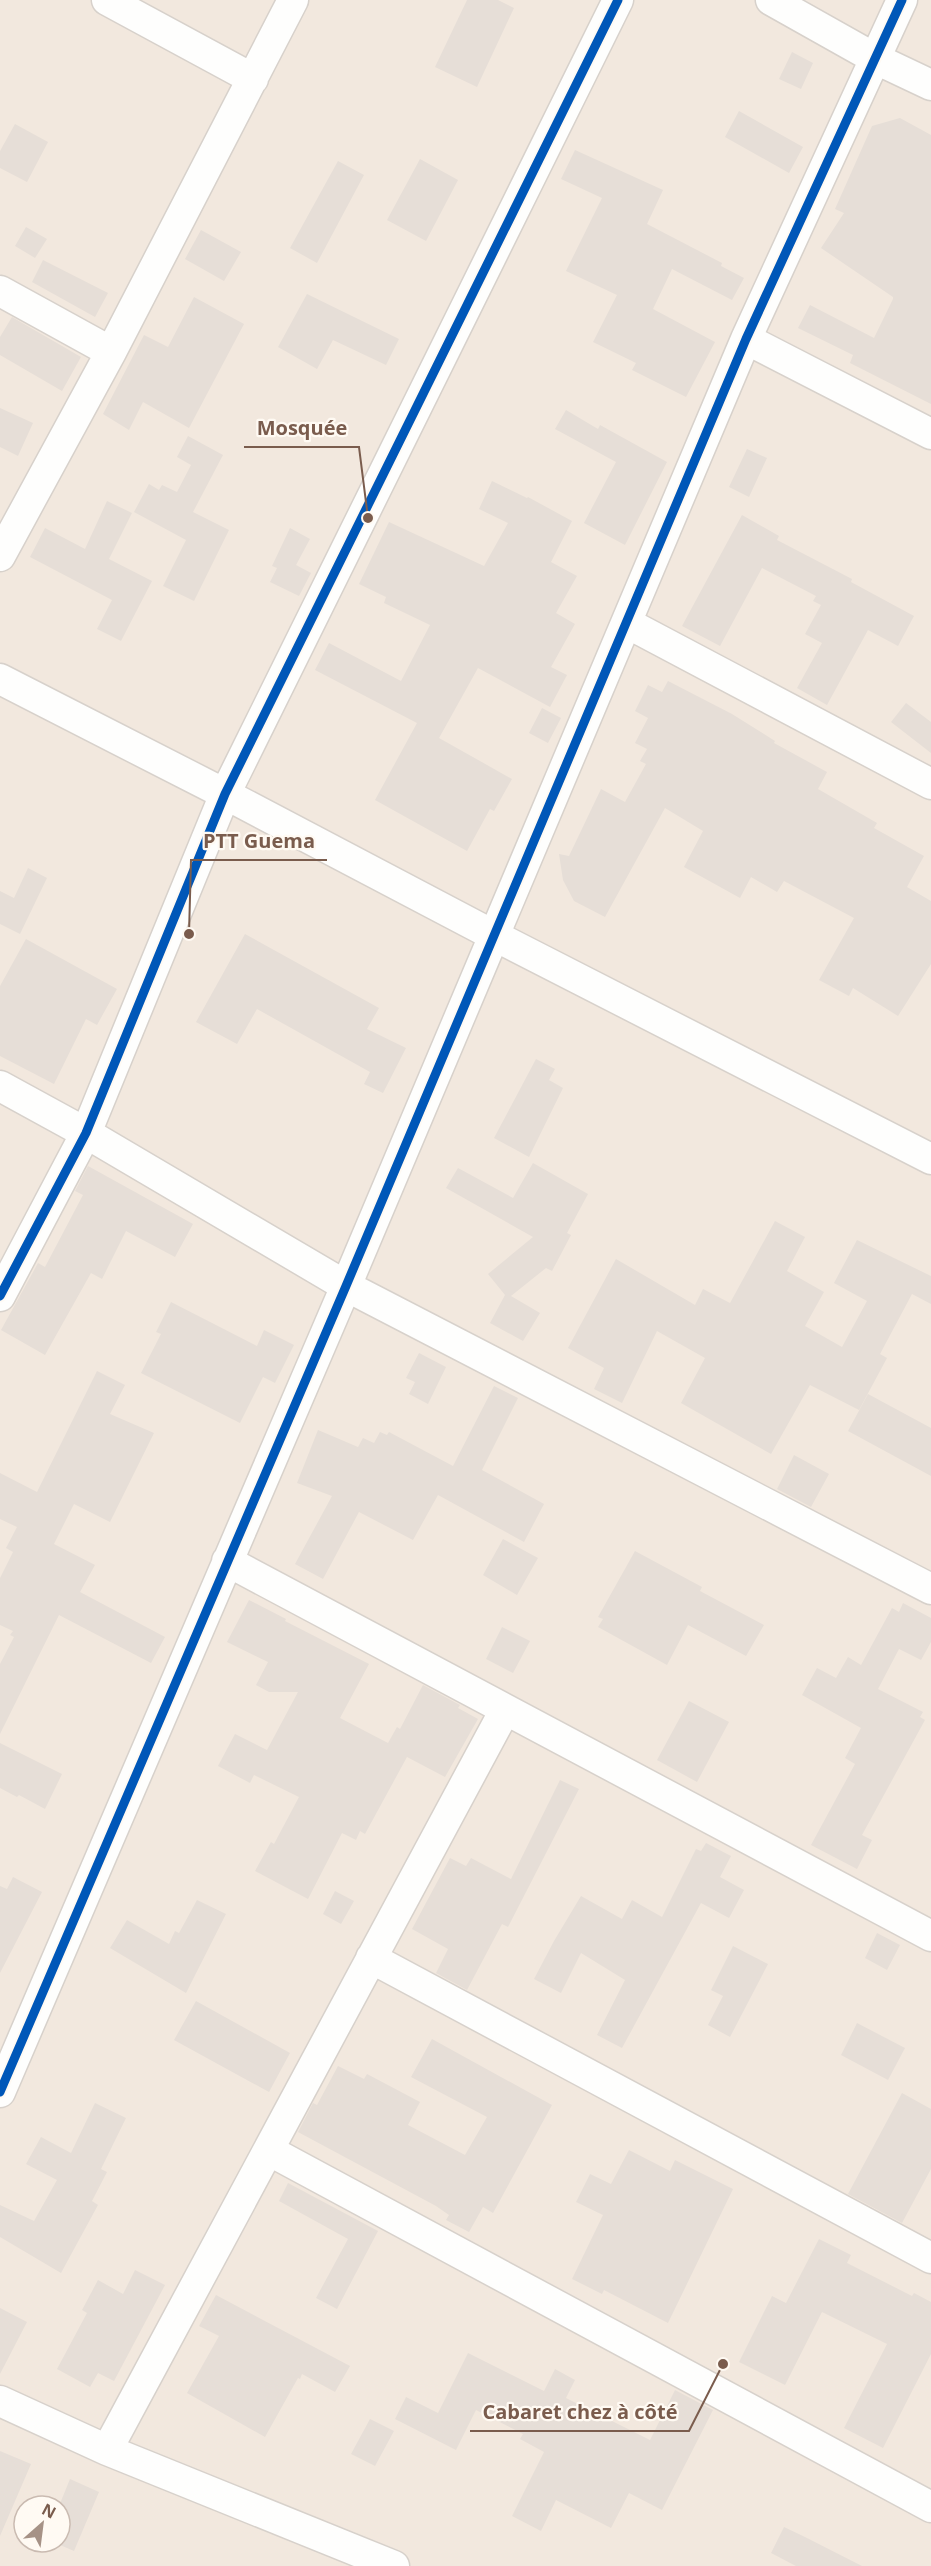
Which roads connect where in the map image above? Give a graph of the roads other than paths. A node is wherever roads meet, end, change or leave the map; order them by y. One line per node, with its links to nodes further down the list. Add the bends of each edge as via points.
1 (107, 0): 7 (street)
2 (294, 0): 7 (street)
3 (618, 0): 17 (street)
4 (771, 0): 6 (street)
5 (902, 0): 6 (street)
6 (876, 59): 8 (street); 10 (street)
7 (253, 79): 11 (street)
8 (931, 85)
9 (0, 291): 11 (street)
10 (746, 339): 12 (street); 14 (street)
11 (111, 352): 13 (street)
12 (931, 434)
13 (0, 556)
14 (627, 623): 16 (street); 18 (street)
15 (0, 679): 17 (street)
16 (931, 784)
17 (225, 794): 18 (street); 20 (street)
18 (493, 935): 21 (street); 22 (street)
19 (0, 1086): 20 (street)
20 (86, 1133): 22 (street); 23 (street)
21 (931, 1159)
22 (346, 1286): 24 (street); 25 (street)
23 (0, 1296)
24 (227, 1561): 26 (street); 29 (street)
25 (931, 1589)
26 (505, 1710): 27 (street); 28 (street)
27 (931, 1936)
28 (371, 1958): 31 (street); 32 (street)
29 (7, 2055): 30 (street)
30 (0, 2092)
31 (270, 2151): 34 (street); 35 (street)
32 (931, 2258)
33 (0, 2401): 34 (street)
34 (107, 2450): 36 (street)
35 (931, 2507)
36 (392, 2566)

